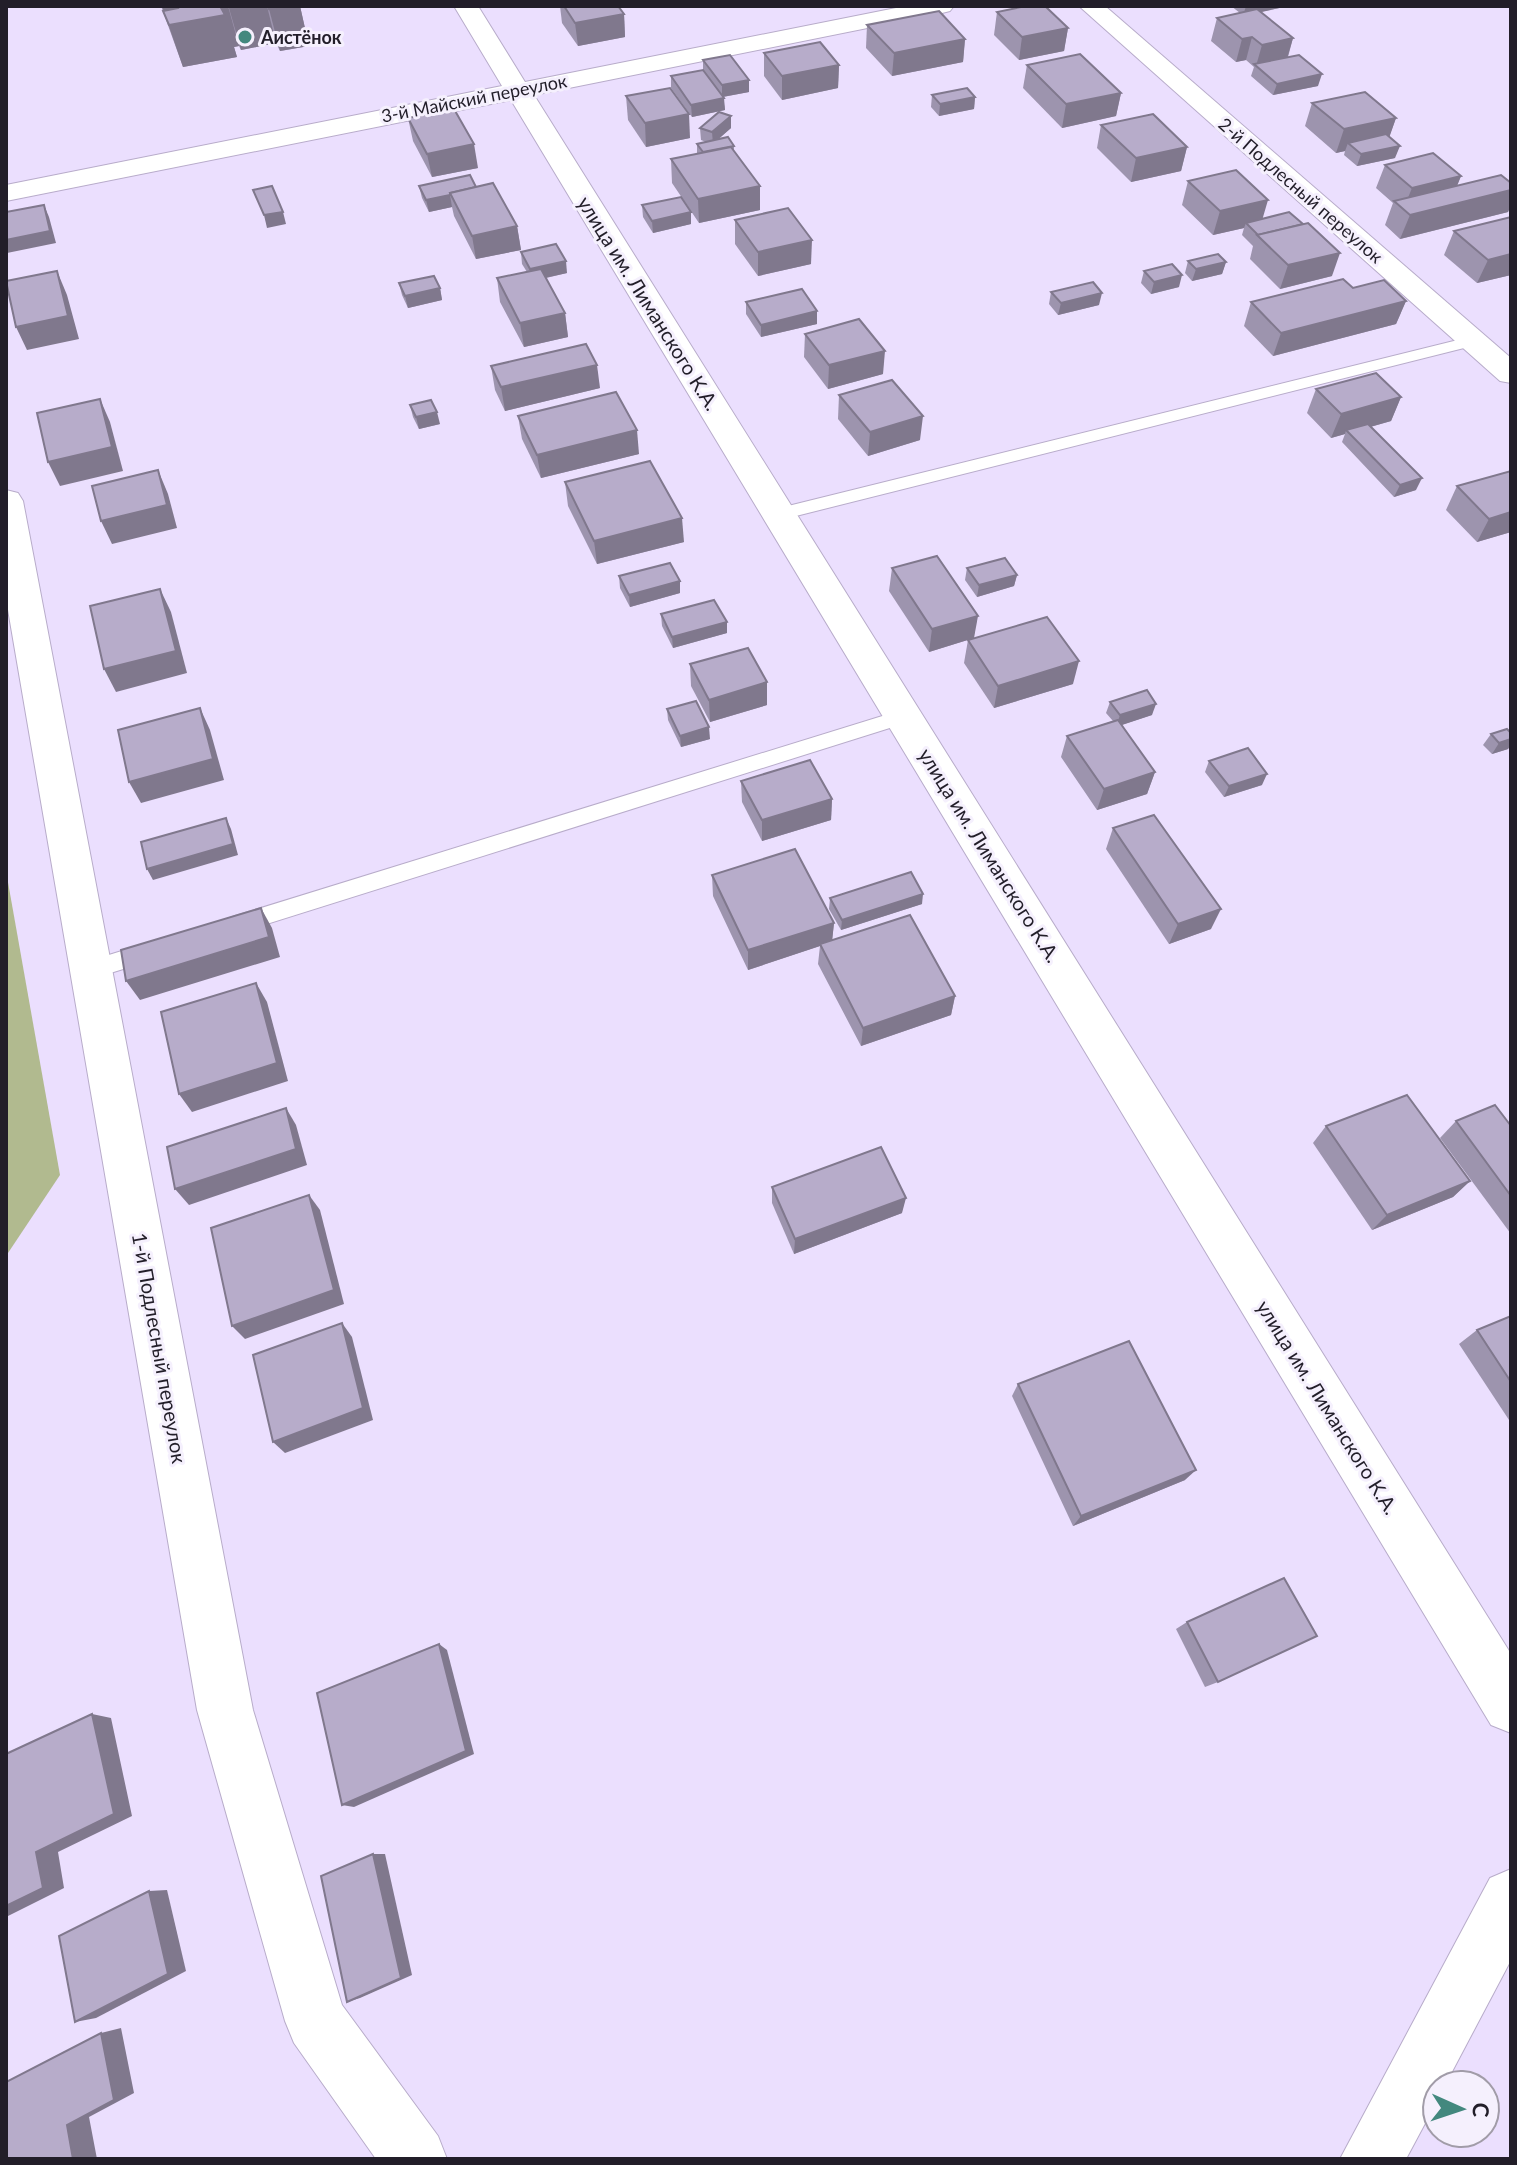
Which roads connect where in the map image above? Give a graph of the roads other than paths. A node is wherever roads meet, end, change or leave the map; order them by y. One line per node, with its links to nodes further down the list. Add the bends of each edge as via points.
1 (466, 6): 4 (street, улица им. Лиманского К.А.)
2 (942, 6): 4 (street, 3-й Майский переулок)
3 (1091, 6): 7 (street, 2-й Подлесный переулок)
4 (516, 89): 5 (street, 3-й Майский переулок); 10 (street, улица им. Лиманского К.А.)
5 (6, 193)
6 (1511, 331): 7 (street)
7 (1474, 341): 8 (street, 2-й Подлесный переулок); 10 (lane)
8 (1511, 374)
9 (6, 501): 14 (street, 1-й Подлесный переулок)
10 (780, 514): 11 (street, улица им. Лиманского К.А.)
11 (905, 716): 12 (lane); 15 (street, улица им. Лиманского К.А.)
12 (212, 932)
13 (182, 942): 14 (lane)
14 (91, 970): 17 (street, 1-й Подлесный переулок, via 225,1710 316,2021)
15 (1511, 1705)
16 (1511, 1899): 18 (street)
17 (415, 2159)
18 (1372, 2159)

